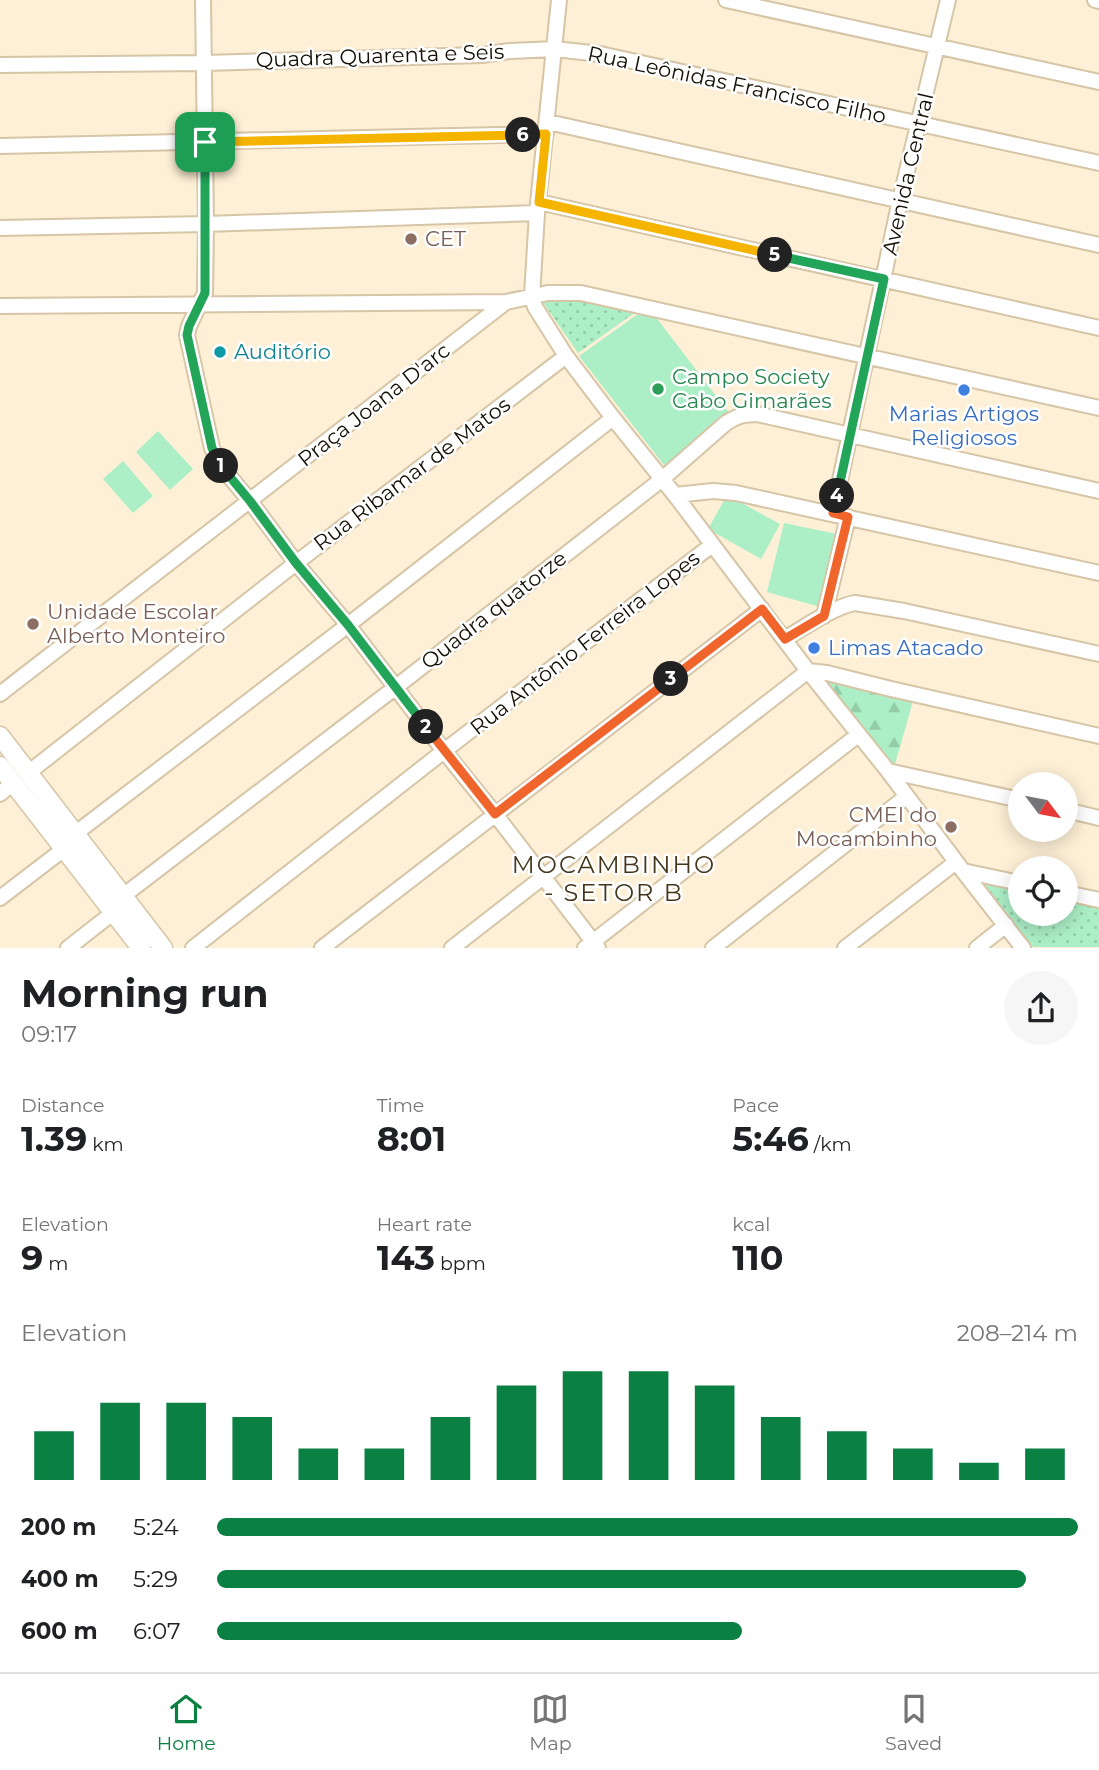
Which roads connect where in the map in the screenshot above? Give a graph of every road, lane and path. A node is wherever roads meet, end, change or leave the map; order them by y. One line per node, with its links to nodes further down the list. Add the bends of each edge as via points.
1 (202, 0): 7 (street)
2 (559, 0): 6 (street)
3 (726, 0): 5 (street)
4 (948, 0): 5 (street, Avenida Central)
5 (938, 46): 9 (street); 10 (street, Avenida Central)
6 (555, 49): 7 (street, Quadra Quarenta e Seis); 10 (street, Rua Leônidas Francisco Filho, via 600,54); 11 (street)
7 (204, 63): 8 (street, Quadra Quarenta e Seis); 12 (street)
8 (0, 65)
9 (1099, 82)
10 (919, 123): 14 (street, Rua Leônidas Francisco Filho); 15 (street, Avenida Central)
11 (547, 128): 12 (street); 15 (street); 16 (street)
12 (205, 142): 13 (street); 17 (street)
13 (0, 146)
14 (1099, 163)
15 (900, 200): 19 (street); 20 (street, Avenida Central)
16 (538, 208): 17 (street); 20 (street); 21 (street)
17 (206, 224): 18 (street); 24 (street, via 205,293)
18 (0, 228)
19 (1099, 245)
20 (884, 279): 25 (street); 27 (street, Avenida Central)
21 (532, 296): 22 (street); 26 (street); 27 (street, via 581,293)
22 (506, 302): 24 (street); 34 (street, Praça Joana D'arc)
23 (0, 306): 24 (street)
24 (200, 306): 34 (street, via 187,335 212,448 219,464)
25 (1099, 327)
26 (566, 356): 29 (street); 38 (street, Rua Ribamar de Matos)
27 (867, 356): 28 (street); 30 (street, Avenida Central)
28 (1099, 408)
29 (613, 418): 31 (street); 42 (street)
30 (850, 436): 31 (street, Quadra quatorze, via 744,414 726,423); 32 (street); 35 (street, Avenida Central)
31 (662, 480): 33 (street); 46 (street, Quadra quatorze)
32 (1099, 491)
33 (675, 495): 35 (street, via 736,493); 37 (street)
34 (250, 501): 38 (street); 47 (street, Praça Joana D'arc)
35 (833, 513): 36 (street)
36 (848, 517): 39 (street); 41 (street)
37 (712, 545): 40 (street); 51 (street, Rua Antônio Ferreira Lopes)
38 (296, 563): 42 (street); 54 (street, Rua Ribamar de Matos)
39 (1099, 573)
40 (762, 609): 43 (street); 58 (street)
41 (824, 616): 43 (street); 44 (street, via 853,603 881,606)
42 (348, 625): 46 (street); 60 (street)
43 (785, 639): 45 (street)
44 (1099, 654)
45 (808, 671): 48 (street); 50 (street); 64 (street)
46 (396, 687): 51 (street); 69 (street, Quadra quatorze)
47 (0, 694)
48 (858, 735): 53 (street); 71 (street)
49 (0, 736): 54 (main road)
50 (1099, 736)
51 (444, 751): 58 (street); 75 (street, Rua Antônio Ferreira Lopes)
52 (0, 766): 54 (main road)
53 (888, 771): 55 (street); 56 (street)
54 (14, 784): 60 (main road); 61 (main road)
55 (907, 796): 62 (street); 78 (street)
56 (1008, 797)
57 (1078, 813): 59 (street)
58 (495, 814): 64 (street); 76 (street)
59 (1099, 818)
60 (76, 833): 63 (main road)
61 (64, 849): 63 (main road); 67 (street)
62 (959, 866): 65 (street); 70 (street); 79 (street)
63 (94, 873): 69 (main road)
64 (543, 877): 71 (street); 77 (street)
65 (1008, 880)
66 (1078, 896): 68 (street)
67 (0, 898)
68 (1099, 900)
69 (118, 904): 72 (street, Quadra quatorze); 73 (main road); 74 (main road)
70 (1006, 925): 80 (street); 81 (street)
71 (592, 945)
72 (68, 947)
73 (141, 947)
74 (163, 947)
75 (193, 947)
76 (322, 947)
77 (452, 947)
78 (713, 947)
79 (845, 947)
80 (977, 947)
81 (1023, 947)

